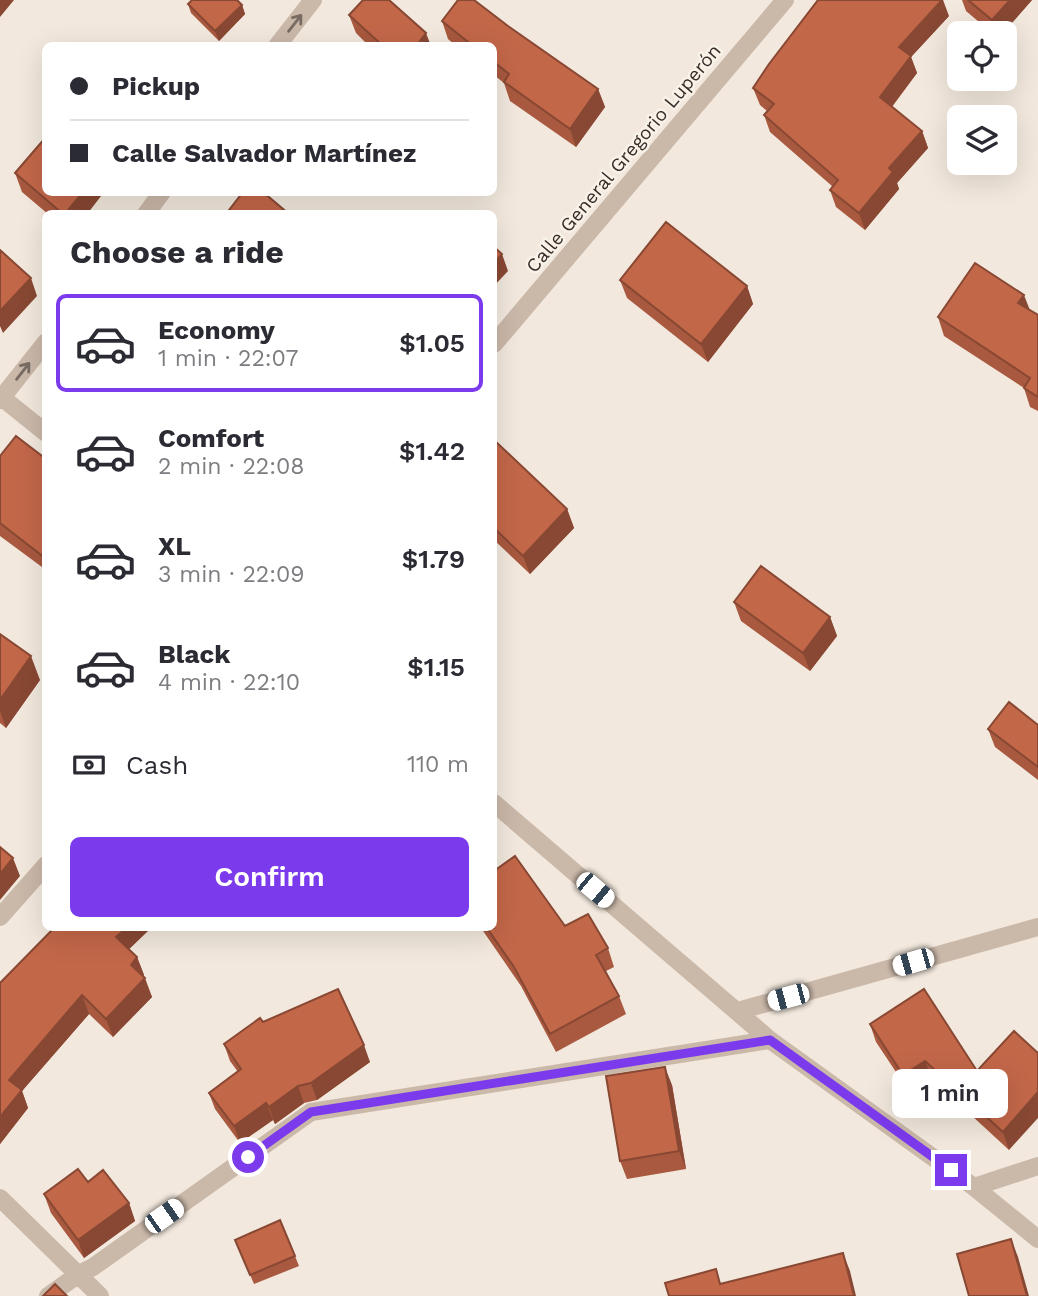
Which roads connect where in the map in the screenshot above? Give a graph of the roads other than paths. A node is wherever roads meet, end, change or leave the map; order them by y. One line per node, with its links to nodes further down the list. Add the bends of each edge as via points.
1 (313, 0): 3 (street, one-way to 1)
2 (785, 0): 4 (street, Calle General Gregorio Luperón)
3 (281, 42)
4 (497, 340)
5 (42, 347): 6 (street, one-way to 5)
6 (1, 398): 7 (street)
7 (42, 430)
8 (497, 806): 12 (street)
9 (42, 869): 10 (street)
10 (0, 916)
11 (1038, 927): 12 (street)
12 (738, 1011): 13 (street)
13 (770, 1040): 15 (street); 18 (street, via 311,1112)
14 (1038, 1166): 15 (street)
15 (974, 1187): 17 (street)
16 (0, 1198): 18 (street)
17 (1038, 1239)
18 (79, 1274): 19 (street); 20 (street)
19 (48, 1296)
20 (100, 1296)

